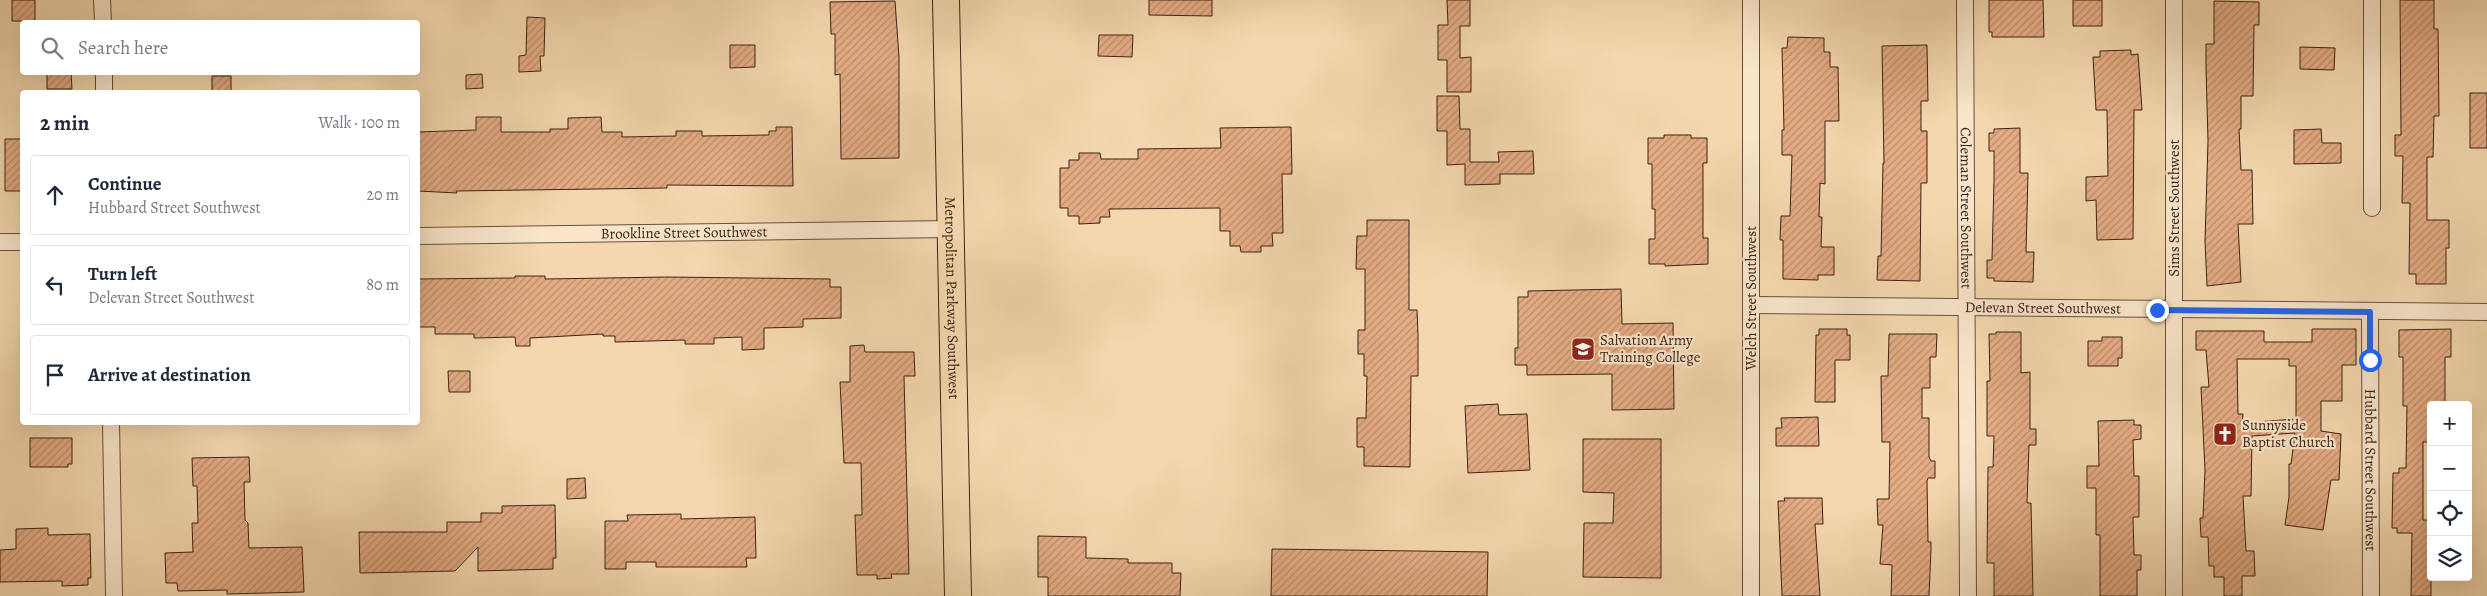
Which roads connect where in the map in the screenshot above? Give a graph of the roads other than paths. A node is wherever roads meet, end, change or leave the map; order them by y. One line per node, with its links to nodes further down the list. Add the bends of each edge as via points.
1 (102, 0): 7 (street)
2 (946, 0): 11 (main road, Metropolitan Parkway Southwest)
3 (1751, 0): 15 (street, Welch Street Southwest)
4 (1965, 0): 16 (street, Coleman Street Southwest)
5 (2174, 0): 17 (street, Sims Street Southwest)
6 (2372, 0): 10 (street)
7 (103, 20)
8 (104, 75): 9 (street)
9 (104, 90)
10 (2372, 208)
11 (951, 229): 12 (street, Brookline Street Southwest); 22 (main road, Metropolitan Parkway Southwest)
12 (420, 236)
13 (0, 242): 14 (street)
14 (20, 242)
15 (1751, 305): 16 (street, Delevan Street Southwest); 23 (street, Welch Street Southwest)
16 (1966, 308): 17 (street, Delevan Street Southwest); 24 (street, Coleman Street Southwest)
17 (2174, 310): 18 (street, Delevan Street Southwest); 25 (street, Sims Street Southwest)
18 (2370, 312): 19 (street, Delevan Street Southwest); 26 (street, Hubbard Street Southwest)
19 (2487, 312)
20 (111, 425): 21 (street)
21 (114, 596)
22 (958, 596)
23 (1751, 596)
24 (1968, 596)
25 (2174, 596)
26 (2371, 596)

